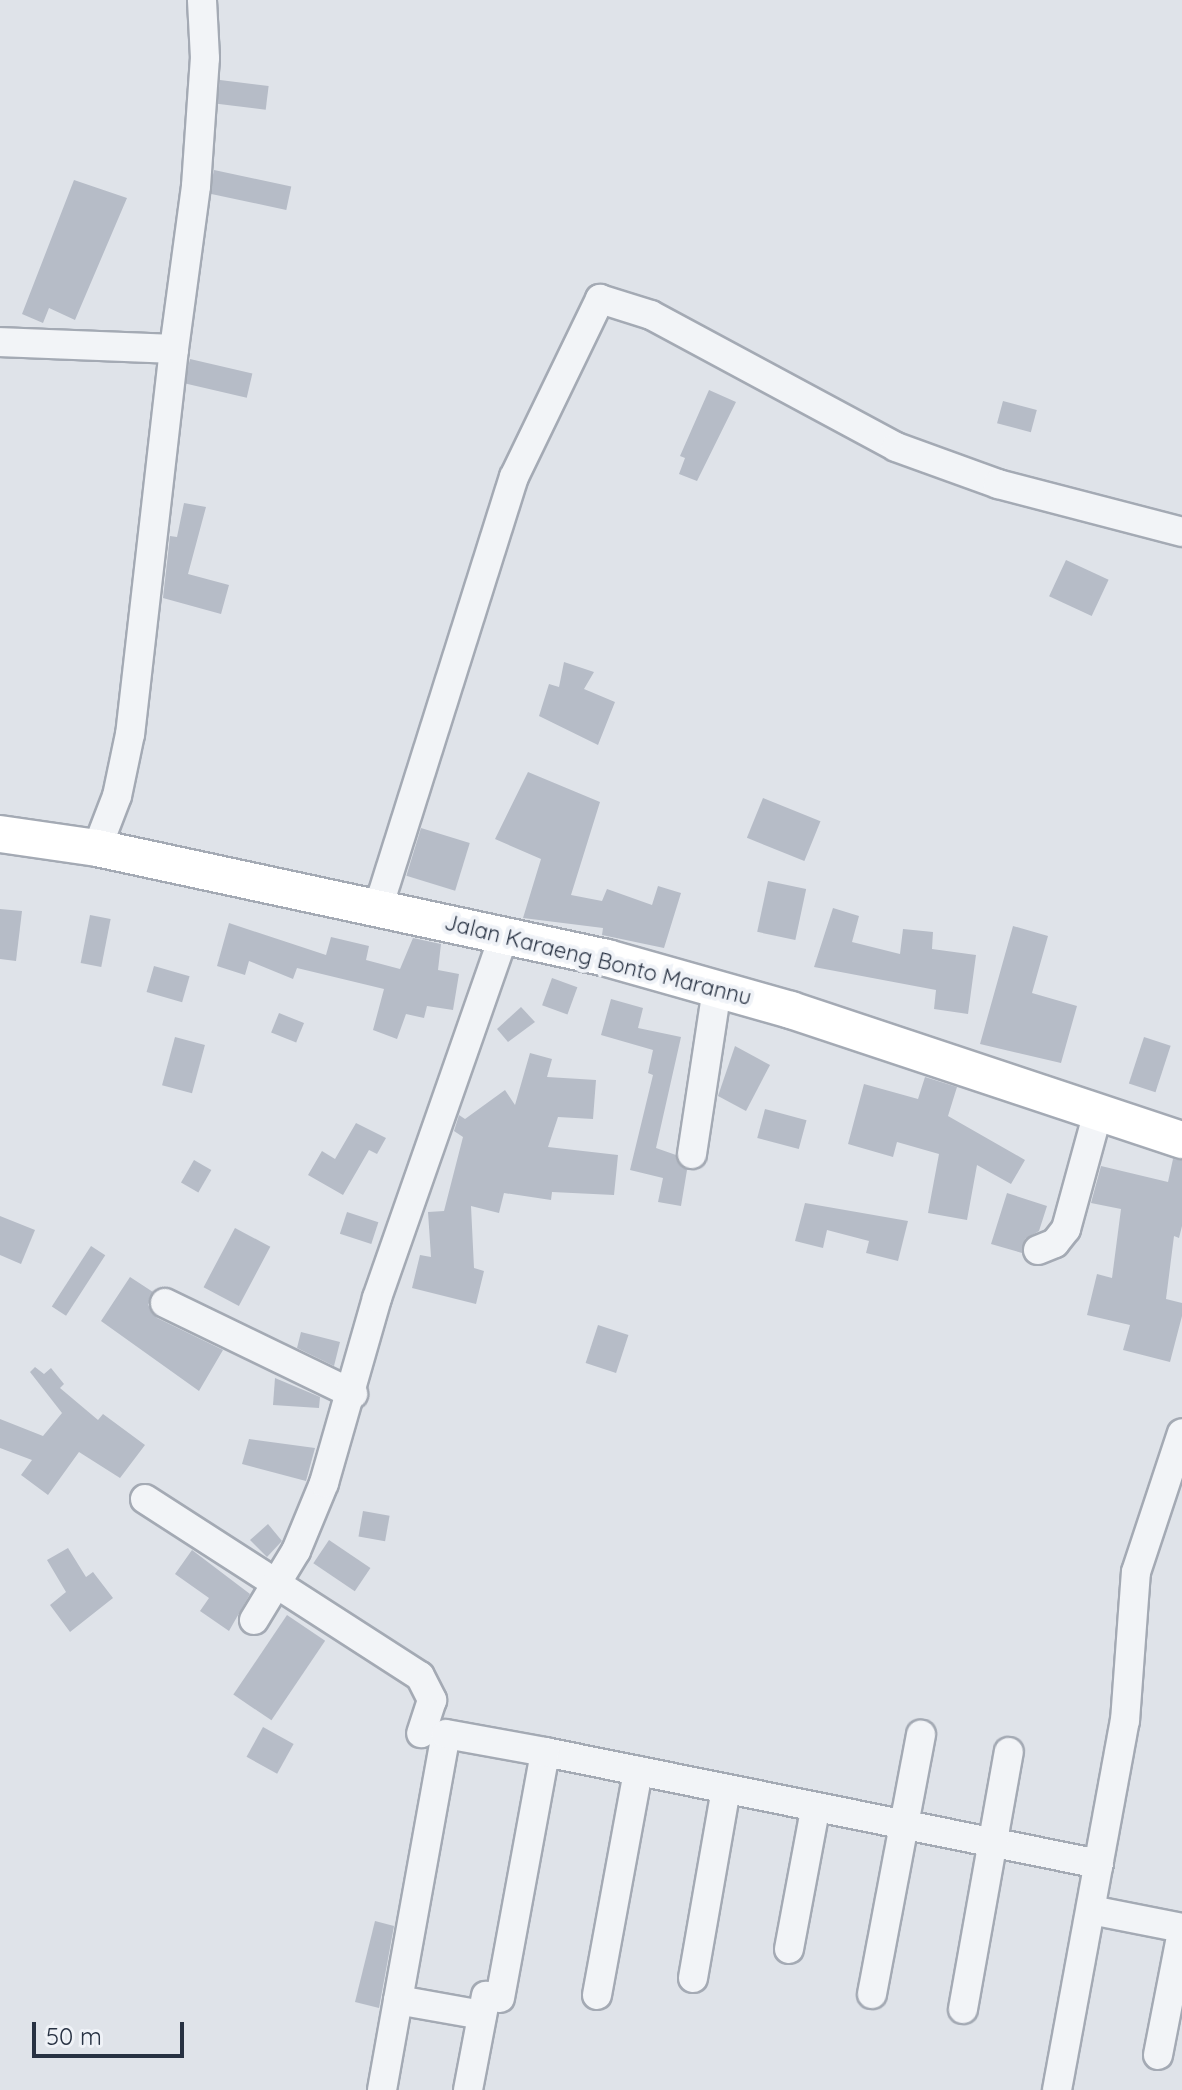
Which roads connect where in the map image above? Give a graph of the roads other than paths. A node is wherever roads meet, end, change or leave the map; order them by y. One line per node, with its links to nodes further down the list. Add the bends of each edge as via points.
1 (202, 0): 3 (street, via 205,58 196,186)
2 (0, 342): 3 (street)
3 (174, 349): 6 (street, via 130,734 117,796)
4 (1182, 532): 7 (street, via 998,484 908,451 651,315 600,299 514,477)
5 (0, 834): 6 (main road, Jalan Karaeng Bonto Marannu)
6 (97, 848): 7 (main road, Jalan Karaeng Bonto Marannu)
7 (378, 908): 8 (main road, Jalan Karaeng Bonto Marannu)
8 (504, 936): 9 (main road, Jalan Karaeng Bonto Marannu); 15 (street, via 377,1298)
9 (717, 988): 10 (main road, Jalan Karaeng Bonto Marannu); 12 (street)
10 (1097, 1116): 11 (main road, Jalan Karaeng Bonto Marannu); 13 (street, via 1066,1229 1055,1243)
11 (1182, 1140)
12 (692, 1154)
13 (1038, 1250)
14 (165, 1303): 15 (street)
15 (353, 1394): 18 (street, via 307,1525)
16 (1182, 1433): 29 (street, via 1136,1572 1125,1721)
17 (145, 1499): 18 (street)
18 (276, 1586): 19 (street); 20 (street, via 425,1681 432,1713)
19 (254, 1620)
20 (421, 1733)
21 (921, 1735): 27 (street)
22 (538, 1750): 24 (street); 36 (street, via 446,1734); 37 (street)
23 (1009, 1752): 28 (street)
24 (638, 1771): 25 (street); 35 (street)
25 (726, 1789): 26 (street); 33 (street)
26 (815, 1810): 27 (street); 32 (street)
27 (903, 1828): 28 (street); 34 (street)
28 (993, 1844): 29 (street); 38 (street)
29 (1099, 1864): 30 (street)
30 (1091, 1910): 31 (street); 42 (street)
31 (1182, 1930): 39 (street)
32 (789, 1949)
33 (693, 1978)
34 (872, 1994)
35 (597, 1995)
36 (398, 2000): 37 (street); 40 (street)
37 (491, 2006): 41 (street)
38 (963, 2009)
39 (1158, 2055)
40 (382, 2090)
41 (468, 2090)
42 (1057, 2090)

